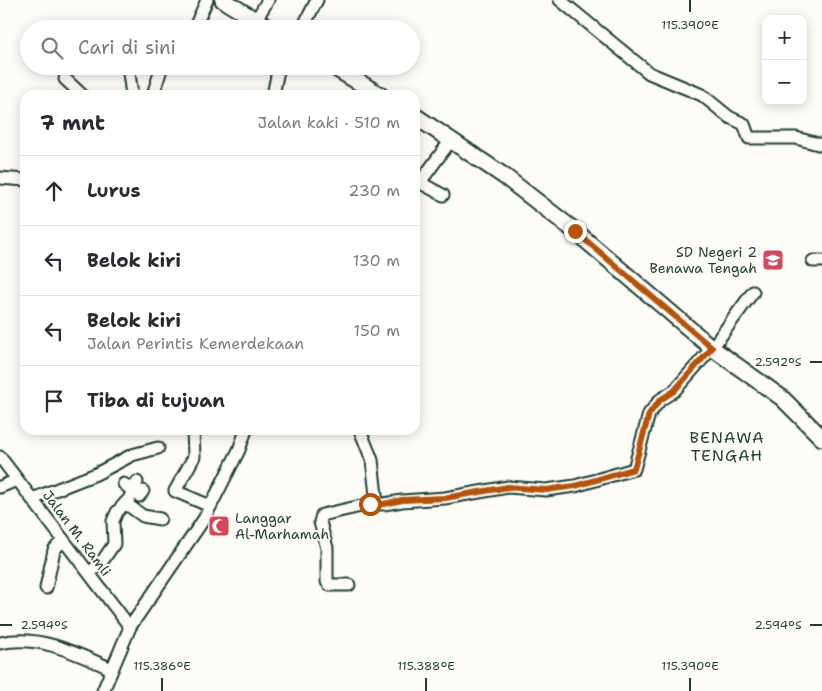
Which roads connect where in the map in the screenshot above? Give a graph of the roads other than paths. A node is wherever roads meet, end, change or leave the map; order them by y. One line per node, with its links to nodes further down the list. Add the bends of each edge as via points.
1 (207, 0): 6 (street)
2 (223, 0): 7 (main road)
3 (268, 0): 7 (street)
4 (317, 0): 8 (street)
5 (560, 0): 21 (street, via 649,73 702,95 729,117 744,124 749,138 796,138)
6 (198, 20)
7 (256, 20)
8 (307, 20)
9 (129, 75): 15 (street)
10 (159, 75): 16 (street)
11 (277, 75): 17 (street)
12 (347, 75): 18 (main road)
13 (65, 79): 14 (street)
14 (77, 90)
15 (131, 90)
16 (155, 90)
17 (274, 90)
18 (372, 90)
19 (420, 119): 20 (main road)
20 (451, 140): 23 (street); 28 (main road, via 575,231)
21 (822, 145)
22 (0, 178): 24 (street)
23 (420, 179)
24 (20, 180)
25 (420, 182): 26 (street)
26 (443, 195)
27 (753, 292): 28 (street)
28 (712, 348): 32 (main road, via 782,398); 40 (street, via 649,414 635,466 630,471 546,490 508,487 445,498)
29 (193, 435): 41 (street, via 194,457 175,490)
30 (244, 435): 41 (street)
31 (362, 435): 40 (street, via 372,460)
32 (822, 438)
33 (158, 448): 38 (street, via 132,455 96,474)
34 (0, 458): 35 (street, Jalan M. Ramli)
35 (18, 480): 36 (street); 38 (street, Jalan M. Ramli)
36 (0, 487)
37 (134, 487): 39 (street)
38 (32, 500): 43 (street, Jalan M. Ramli)
39 (125, 503): 42 (street, via 143,516); 44 (street, via 113,521 114,544 99,566)
40 (377, 504): 45 (street, via 320,517 327,548 327,582 330,585)
41 (210, 506): 47 (street)
42 (160, 519)
43 (63, 540): 44 (street, Jalan M. Ramli); 46 (street, via 54,550)
44 (88, 572): 47 (street, Jalan M. Ramli)
45 (349, 585)
46 (46, 588)
47 (130, 627): 49 (street)
48 (0, 643): 49 (street, via 48,643)
49 (112, 669): 50 (street)
50 (103, 691)

